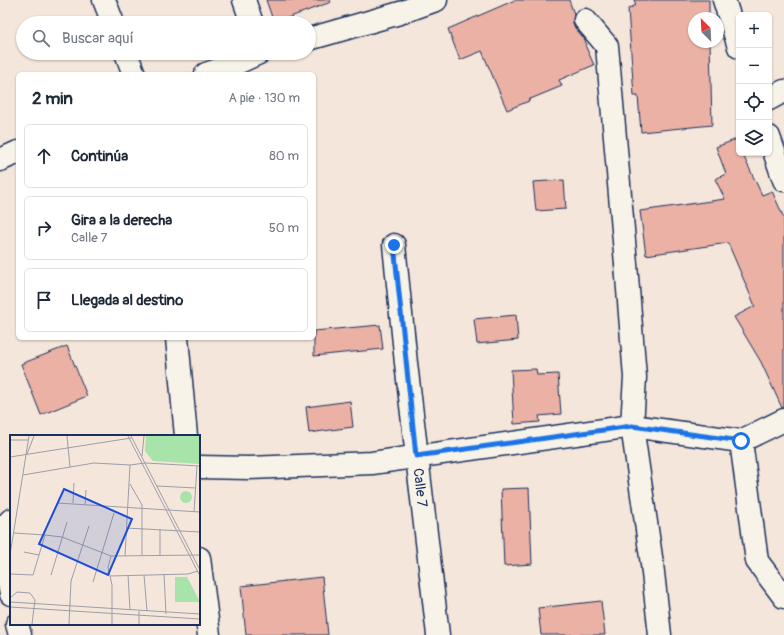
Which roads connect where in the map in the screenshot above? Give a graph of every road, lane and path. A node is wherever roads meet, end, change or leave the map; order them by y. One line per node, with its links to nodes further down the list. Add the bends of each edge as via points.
1 (104, 0): 5 (street)
2 (244, 0): 6 (street)
3 (436, 0): 8 (street)
4 (724, 0): 9 (street)
5 (110, 16)
6 (250, 16)
7 (584, 20): 23 (street, via 607,46 635,377)
8 (316, 37)
9 (736, 37)
10 (129, 60): 12 (street)
11 (244, 60): 13 (street)
12 (133, 72)
13 (212, 72)
14 (784, 91): 15 (street)
15 (772, 97)
16 (772, 146): 19 (street)
17 (16, 153): 18 (street)
18 (0, 160)
19 (784, 180)
20 (394, 245): 26 (street, Calle 7)
21 (177, 340): 24 (street)
22 (784, 420): 25 (street)
23 (632, 426): 25 (street); 26 (street); 36 (street)
24 (186, 435)
25 (741, 441): 31 (street, via 757,561)
26 (416, 456): 27 (street, via 372,463 249,468); 35 (street, Calle 7)
27 (200, 467)
28 (10, 520): 30 (street, via 1,531)
29 (200, 566): 34 (street)
30 (10, 589)
31 (784, 597)
32 (17, 625): 33 (street)
33 (20, 635)
34 (209, 635)
35 (438, 635)
36 (660, 635)

